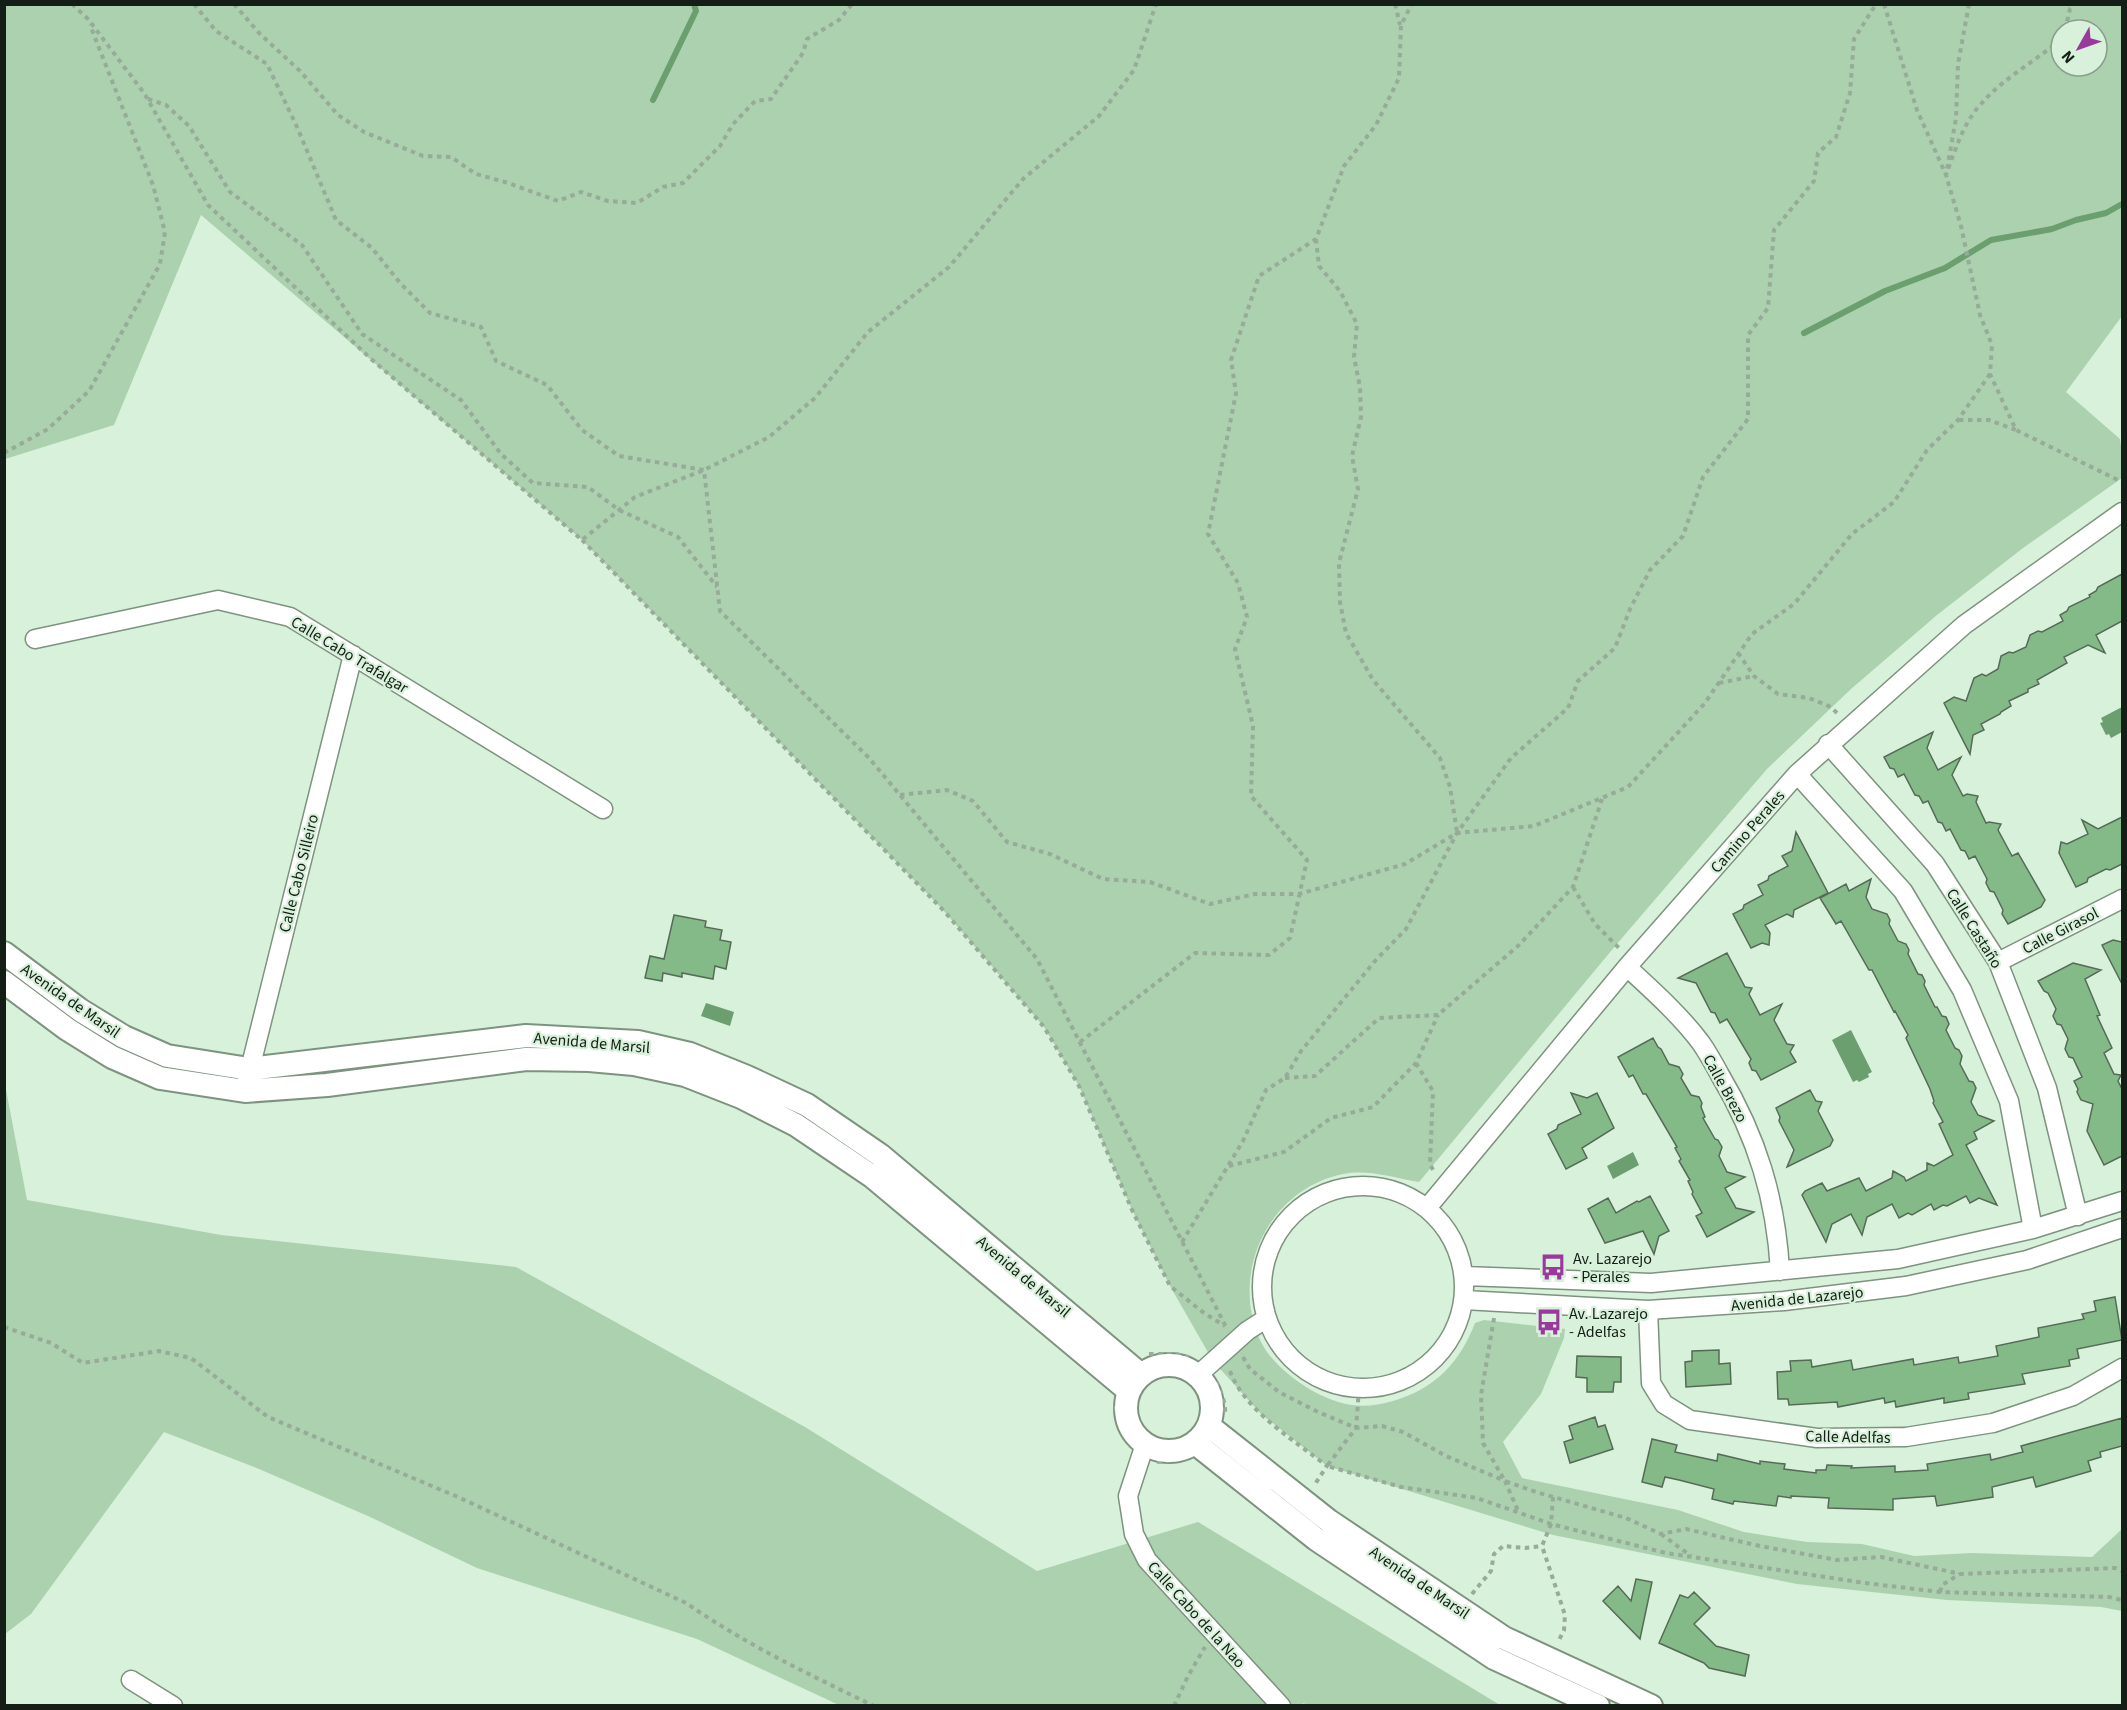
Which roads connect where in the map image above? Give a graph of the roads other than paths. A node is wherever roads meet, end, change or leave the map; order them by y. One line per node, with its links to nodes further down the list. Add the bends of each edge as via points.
1 (2122, 512): 4 (street, Camino Perales, via 1964,625)
2 (35, 639): 3 (street, Calle Cabo Trafalgar, via 218,600 290,617)
3 (353, 655): 6 (street, Calle Cabo Trafalgar); 12 (street, Calle Cabo Silleiro)
4 (1828, 744): 5 (street, Camino Perales); 9 (street, Calle Castaño, via 1935,864)
5 (1797, 774): 10 (street, Camino Perales); 18 (street, via 1903,891 1962,990 2009,1101)
6 (603, 809)
7 (2122, 899): 9 (street, Calle Girasol)
8 (4, 953): 12 (street, Avenida de Marsil, via 124,1038 167,1056)
9 (1998, 962): 16 (street, Calle Castaño, via 2048,1088)
10 (1630, 964): 15 (street, Camino Perales); 19 (street, Calle Brezo, via 1701,1043 1739,1106 1765,1174)
11 (4, 982): 13 (street, Avenida de Marsil, via 112,1057 160,1078)
12 (249, 1069): 13 (street, Calle Cabo Silleiro); 25 (street, Avenida de Marsil, via 526,1036 638,1042 690,1054 807,1105 880,1155)
13 (245, 1091): 25 (street, Avenida de Marsil, via 327,1085 526,1059 634,1064 685,1075 796,1125 873,1177)
14 (2122, 1201): 16 (street, Avenida de Lazarejo)
15 (1427, 1208): 20 (street, via 1445,1227 1458,1250); 23 (street, via 1402,1194 1374,1186 1346,1187 1318,1196 1294,1213 1276,1235 1265,1261 1262,1290)
16 (2078, 1216): 18 (street, Avenida de Lazarejo)
17 (2122, 1228): 22 (street, Avenida de Lazarejo, via 2027,1260 1906,1286 1784,1301)
18 (2032, 1229): 19 (street, Avenida de Lazarejo, via 1898,1259)
19 (1780, 1271): 20 (street, Avenida de Lazarejo, via 1651,1282)
20 (1464, 1276): 21 (street)
21 (1464, 1300): 22 (street, Avenida de Lazarejo); 23 (street, via 1456,1329 1440,1355 1417,1374 1389,1386 1359,1389 1335,1385 1305,1370 1277,1341)
22 (1648, 1310): 24 (street, Calle Adelfas, via 1651,1383 1664,1404 1690,1420 1817,1438 1906,1437 1993,1423 2073,1396)
23 (1267, 1318): 26 (street)
24 (2122, 1368)
25 (1133, 1375): 26 (street, via 1172,1364); 28 (street, via 1126,1406 1133,1433)
26 (1198, 1375): 27 (street, via 1213,1402 1212,1418)
27 (1196, 1443): 28 (street, via 1169,1452); 32 (street, Avenida de Marsil, via 1316,1539 1494,1658); 33 (street, Avenida de Marsil, via 1329,1521 1504,1638)
28 (1143, 1450): 31 (street, Calle Cabo de la Nao, via 1128,1496 1134,1534 1147,1560)
29 (131, 1680): 30 (street)
30 (173, 1706)
31 (1281, 1706)
32 (1598, 1706)
33 (1651, 1706)

